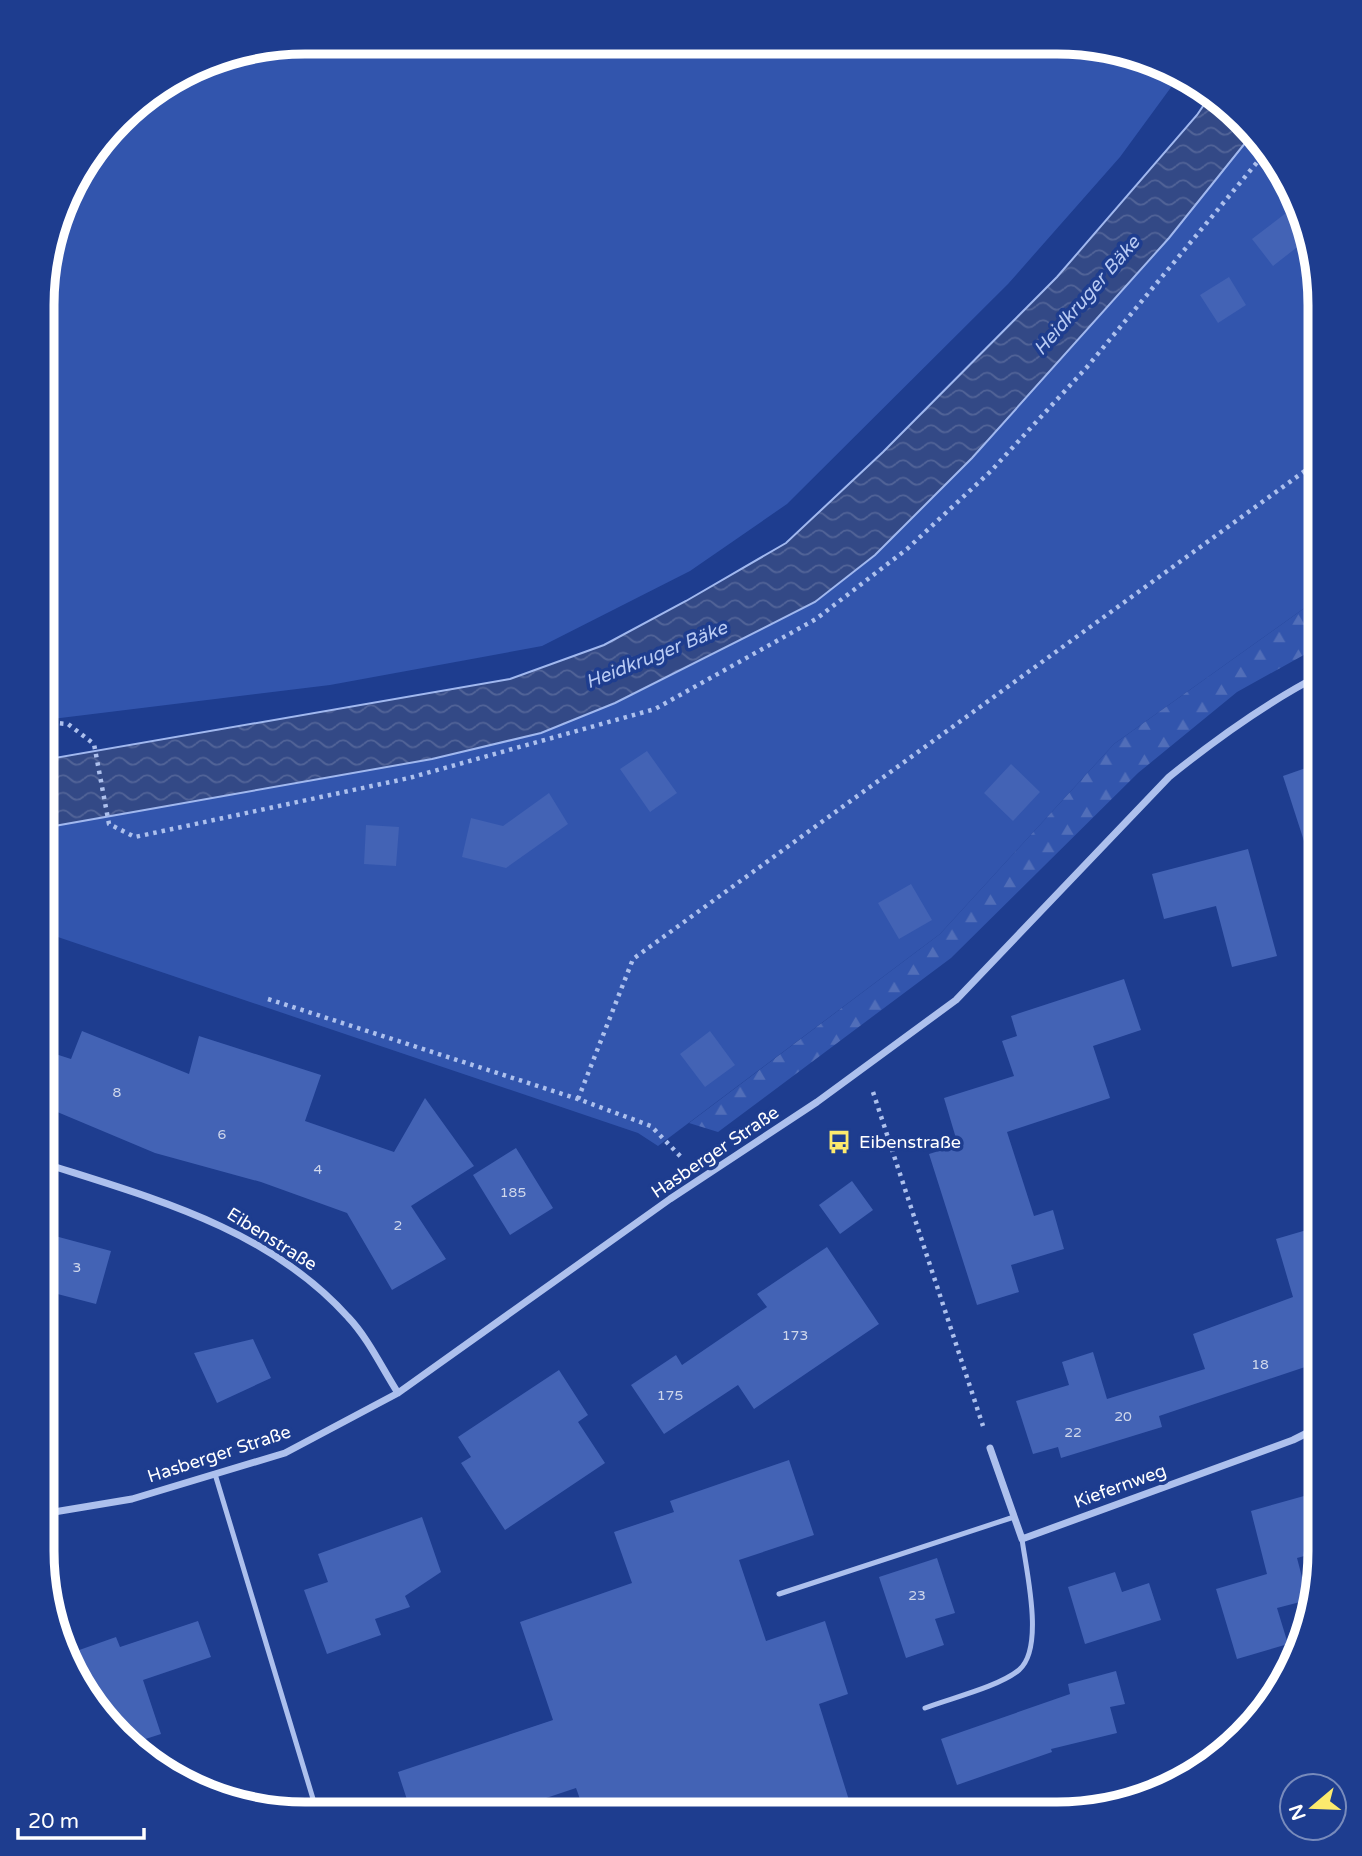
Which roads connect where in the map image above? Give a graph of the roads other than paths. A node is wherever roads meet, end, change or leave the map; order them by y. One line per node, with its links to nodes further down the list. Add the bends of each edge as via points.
1 (1308, 681): 3 (street, Hasberger Straße, via 1204,748 1169,778 956,1000)
2 (54, 1166): 3 (street, Eibenstraße, via 231,1228 303,1274 349,1318)
3 (398, 1393): 6 (street, Hasberger Straße, via 285,1453)
4 (1308, 1433): 9 (street, Kiefernweg)
5 (990, 1448): 8 (street)
6 (215, 1474): 7 (street, Hasberger Straße, via 132,1499); 12 (lane)
7 (54, 1512)
8 (1014, 1517): 9 (street); 10 (lane)
9 (1022, 1539): 11 (lane, via 1033,1629 1029,1655 1020,1669 999,1680)
10 (779, 1594)
11 (925, 1708)
12 (314, 1802)

